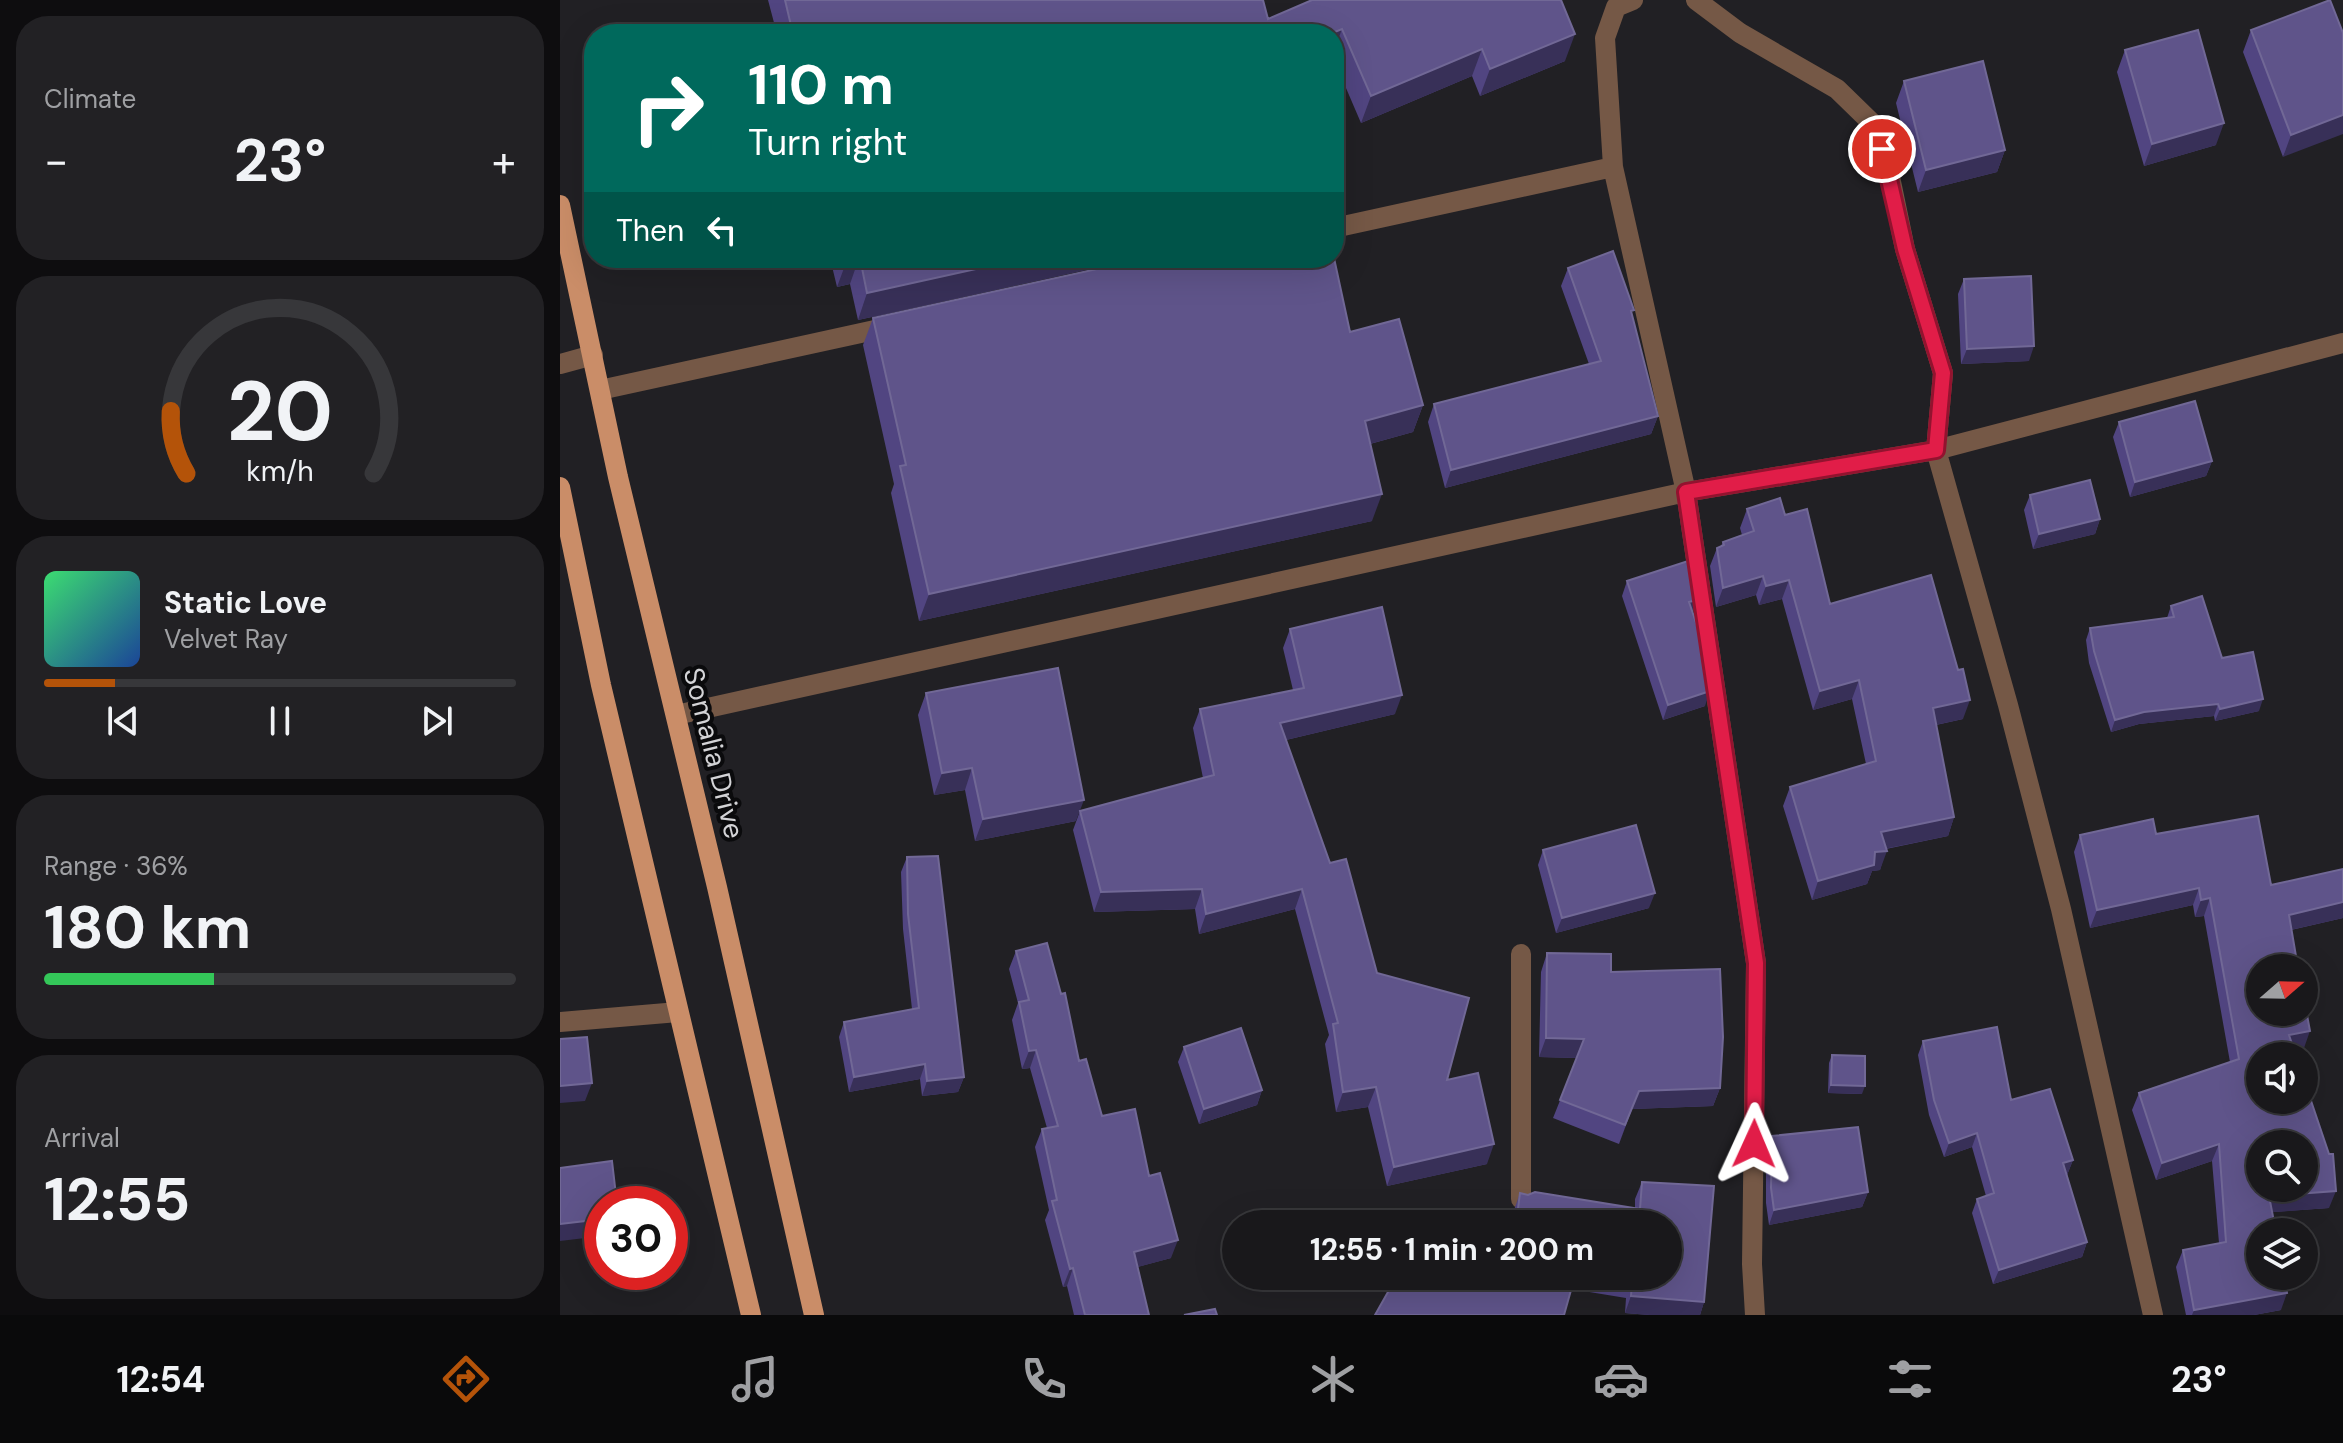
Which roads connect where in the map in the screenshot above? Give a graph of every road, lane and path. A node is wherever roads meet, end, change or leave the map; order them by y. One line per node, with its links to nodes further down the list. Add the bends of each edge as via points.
1 (1633, 0): 3 (street, via 1616,7 1605,38)
2 (1696, 0): 11 (street, via 1740,33 1837,89 1875,126 1943,373)
3 (1613, 167): 5 (street); 13 (street)
4 (560, 205): 8 (main road, Somalia Drive)
5 (1344, 226)
6 (908, 323): 10 (street)
7 (2343, 343): 11 (street)
8 (593, 355): 9 (street); 10 (main road, Somalia Drive)
9 (560, 364)
10 (600, 390): 14 (main road, Somalia Drive)
11 (1936, 450): 13 (street); 22 (street, via 2061,909)
12 (560, 487): 16 (main road)
13 (1686, 492): 14 (street); 21 (street, via 1756,963)
14 (676, 715): 20 (main road, Somalia Drive)
15 (1521, 954): 18 (street)
16 (678, 1012): 17 (street); 19 (main road)
17 (560, 1022)
18 (1521, 1199)
19 (751, 1315)
20 (814, 1315)
21 (1755, 1315)
22 (2153, 1315)

